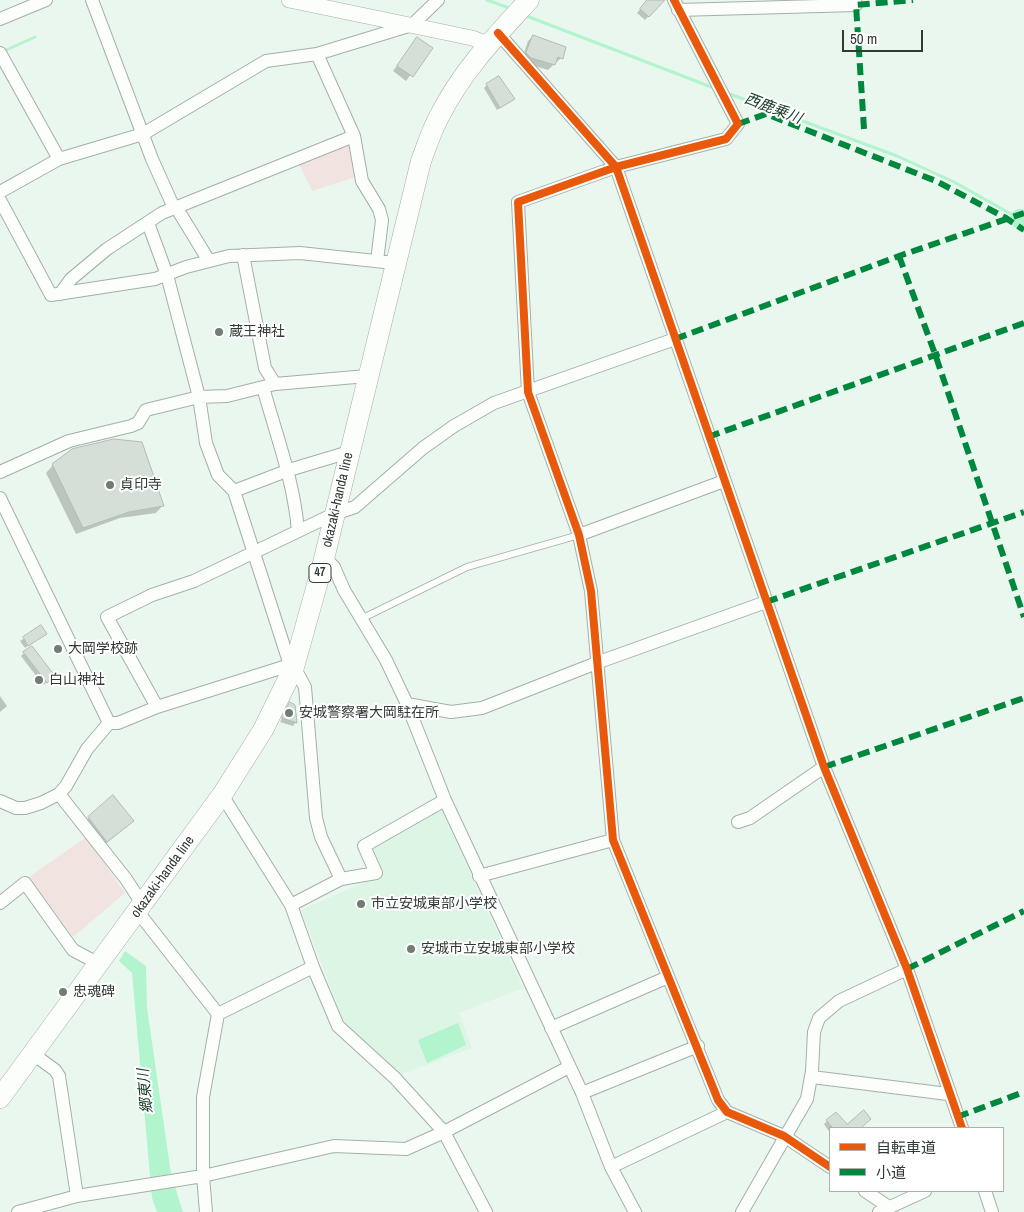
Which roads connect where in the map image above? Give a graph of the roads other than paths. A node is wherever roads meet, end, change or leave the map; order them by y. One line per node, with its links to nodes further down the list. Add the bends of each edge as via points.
1 (46, 0): 8 (street)
2 (92, 0): 13 (street)
3 (289, 0): 9 (street)
4 (438, 0): 9 (street)
5 (529, 0): 10 (main road, okazaki-handa line / 47)
6 (855, 0): 7 (street, via 856,6)
7 (676, 5): 16 (street, via 738,124 726,138)
8 (0, 18)
9 (412, 26): 10 (street); 12 (street)
10 (493, 39): 16 (street); 23 (main road, okazaki-handa line / 47, via 459,82 440,115 420,161)
11 (0, 53): 15 (street)
12 (317, 54): 13 (street, via 266,61 255,66); 14 (street)
13 (143, 134): 15 (street); 19 (street)
14 (354, 136): 19 (street); 23 (street, via 362,181 382,220)
15 (59, 159): 17 (street)
16 (616, 166): 26 (street); 29 (street, via 518,202)
17 (0, 192)
18 (0, 200): 25 (street, via 51,295)
19 (175, 207): 20 (street); 22 (street)
20 (148, 223): 24 (street); 25 (street, via 107,249 71,279)
21 (243, 255): 22 (street); 23 (street, via 300,253); 28 (street)
22 (209, 261): 24 (street)
23 (386, 262): 27 (main road, okazaki-handa line / 47)
24 (167, 275): 25 (street); 30 (street)
25 (60, 294)
26 (675, 338): 29 (street); 34 (street)
27 (367, 376): 28 (street); 31 (main road, okazaki-handa line / 47)
28 (269, 386): 30 (street, via 227,396); 32 (street)
29 (528, 392): 37 (street, via 494,403 454,426 423,448 355,507); 39 (street)
30 (199, 397): 33 (street, via 146,410 138,423 131,426 69,441); 35 (street, via 212,459 218,475)
31 (349, 452): 32 (street); 37 (main road, okazaki-handa line / 47)
32 (289, 470): 35 (street); 38 (street)
33 (0, 472)
34 (724, 481): 39 (street); 42 (street)
35 (234, 491): 40 (street)
36 (0, 498): 48 (street)
37 (334, 514): 38 (street); 41 (main road, okazaki-handa line / 47)
38 (298, 531): 40 (street)
39 (580, 534): 43 (lane, via 467,567); 44 (street, via 591,591)
40 (252, 552): 45 (street); 47 (street, via 194,581 152,595 107,617)
41 (324, 557): 43 (street, via 334,567); 45 (main road, okazaki-handa line / 47)
42 (766, 602): 44 (street); 49 (street)
43 (361, 619): 46 (street)
44 (599, 662): 46 (street, via 482,708 451,712); 55 (street)
45 (292, 666): 47 (street); 51 (main road, okazaki-handa line / 47, via 263,730); 57 (street, via 306,687 316,818)
46 (407, 704): 52 (street)
47 (157, 707): 48 (street, via 118,723)
48 (110, 723): 50 (street, via 87,749)
49 (824, 767): 54 (street, via 750,818); 63 (street)
50 (59, 794): 53 (street, via 25,808); 60 (street, via 126,879)
51 (222, 796): 59 (street); 60 (main road, okazaki-handa line / 47)
52 (445, 800): 56 (street); 57 (street, via 364,846 376,873)
53 (0, 801)
54 (738, 822)
55 (613, 840): 56 (street); 64 (street)
56 (479, 876): 66 (street)
57 (341, 880): 59 (street)
58 (0, 903): 61 (street, via 26,882 73,950)
59 (291, 904): 62 (street)
60 (140, 908): 61 (main road, okazaki-handa line / 47); 65 (street)
61 (100, 964): 68 (main road, okazaki-handa line / 47)
62 (313, 967): 65 (street); 76 (street, via 338,1026 395,1078)
63 (907, 969): 70 (street, via 839,1001 819,1018 814,1032); 72 (street)
64 (668, 977): 66 (street); 67 (street)
65 (218, 1014): 80 (street, via 203,1097)
66 (551, 1028): 69 (street)
67 (698, 1046): 71 (street); 74 (street, via 718,1100)
68 (32, 1054): 73 (main road, okazaki-handa line / 47); 84 (street, via 56,1070 59,1076)
69 (569, 1067): 71 (street); 76 (street)
70 (812, 1077): 72 (street); 77 (street, via 806,1098)
71 (582, 1094): 79 (street)
72 (948, 1094): 75 (street)
73 (0, 1098)
74 (727, 1112): 77 (street); 79 (street)
75 (962, 1127)
76 (444, 1132): 80 (street, via 406,1149 334,1146); 89 (street)
77 (784, 1136): 78 (street); 91 (street)
78 (829, 1166)
79 (611, 1167): 90 (street)
80 (203, 1176): 84 (street); 88 (street)
81 (866, 1192): 85 (street)
82 (924, 1192): 85 (street)
83 (985, 1192): 92 (street)
84 (77, 1196): 86 (street)
85 (892, 1209)
86 (34, 1210): 87 (street)
87 (18, 1212)
88 (206, 1212)
89 (486, 1212)
90 (635, 1212)
91 (742, 1212)
92 (992, 1212)

